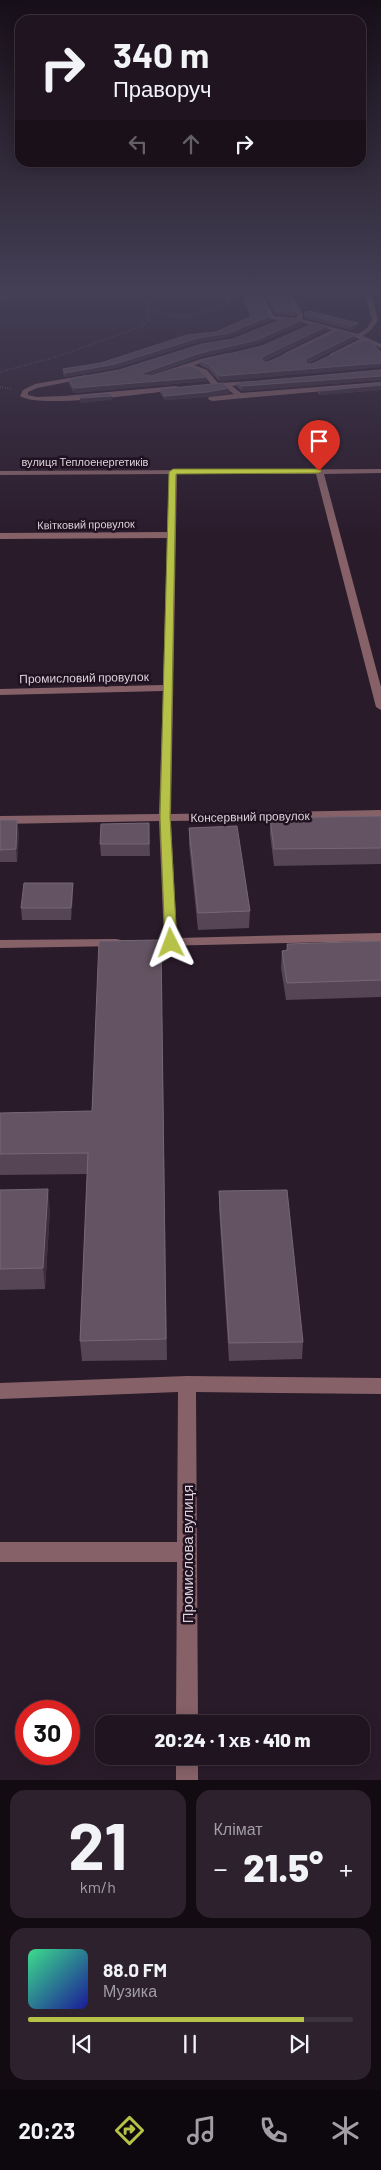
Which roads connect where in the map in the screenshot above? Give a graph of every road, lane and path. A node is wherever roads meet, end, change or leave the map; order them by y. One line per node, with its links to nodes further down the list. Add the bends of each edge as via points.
1 (170, 371): 4 (street)
2 (205, 371): 8 (street)
3 (90, 376): 10 (street, via 35,386 25,391 24,396 64,398)
4 (156, 376)
5 (264, 381): 6 (street)
6 (225, 384): 8 (street); 11 (street)
7 (381, 384): 11 (street)
8 (216, 385): 9 (street)
9 (197, 386)
10 (188, 387)
11 (240, 395): 12 (street)
12 (212, 399)
13 (319, 471): 14 (street, вулиця Теплоенергетиків); 15 (street, вулиця Теплоенергетиків); 21 (street)
14 (381, 471)
15 (173, 472): 16 (street, вулиця Теплоенергетиків); 17 (street)
16 (0, 473)
17 (172, 535): 18 (street, Квітковий провулок); 19 (street)
18 (0, 536)
19 (168, 688): 20 (street, Промисловий провулок); 23 (street)
20 (0, 692)
21 (381, 707)
22 (381, 814): 23 (street, Консервний провулок)
23 (165, 817): 24 (street, Консервний провулок); 28 (street)
24 (0, 820)
25 (381, 937): 28 (street)
26 (133, 943): 29 (street)
27 (152, 943): 28 (street)
28 (171, 943)
29 (0, 944)
30 (187, 1384): 31 (street); 32 (street); 34 (street, Промислова вулиця)
31 (381, 1386)
32 (0, 1391)
33 (0, 1552): 34 (street)
34 (187, 1552): 35 (street, Промислова вулиця)
35 (187, 1715)
36 (187, 1765): 37 (street)
37 (187, 1780)

